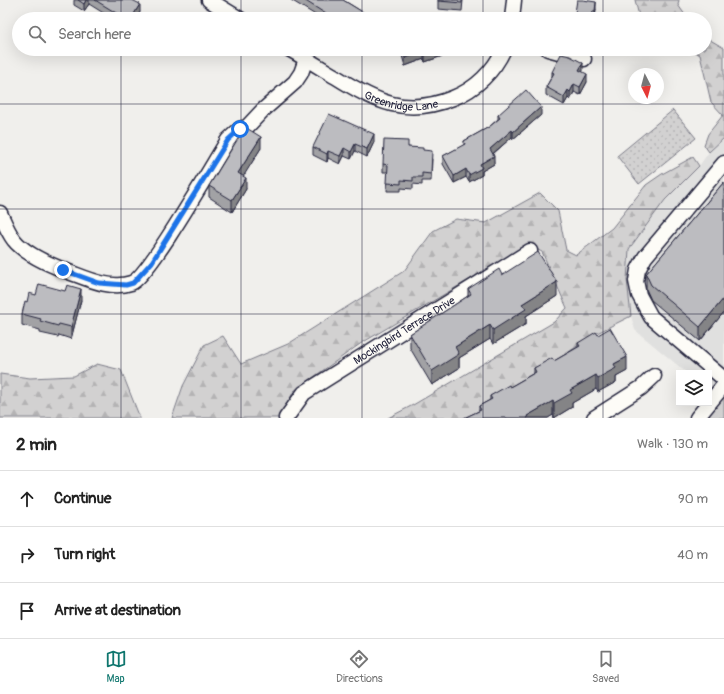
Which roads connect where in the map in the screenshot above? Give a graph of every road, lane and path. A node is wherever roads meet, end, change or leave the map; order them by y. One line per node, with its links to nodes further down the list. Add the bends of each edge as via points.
1 (209, 0): 3 (street)
2 (514, 0): 4 (street)
3 (229, 12)
4 (513, 12)
5 (301, 56): 8 (street, Greenridge Lane)
6 (500, 56): 8 (street, Greenridge Lane, via 492,70 468,91 446,101 416,107 397,106 376,100)
7 (573, 56): 9 (street)
8 (306, 59): 11 (street, via 295,82 247,127 240,129 228,140 152,262 133,283 99,283 63,270 27,251 15,241)
9 (584, 59)
10 (724, 163): 14 (street, via 645,257 636,281 639,295 651,317)
11 (0, 213)
12 (530, 251): 16 (street, Mockingbird Terrace Drive, via 304,393)
13 (654, 376): 17 (street, via 641,388)
14 (724, 379)
15 (724, 385): 18 (street)
16 (286, 418)
17 (594, 418)
18 (697, 418)

